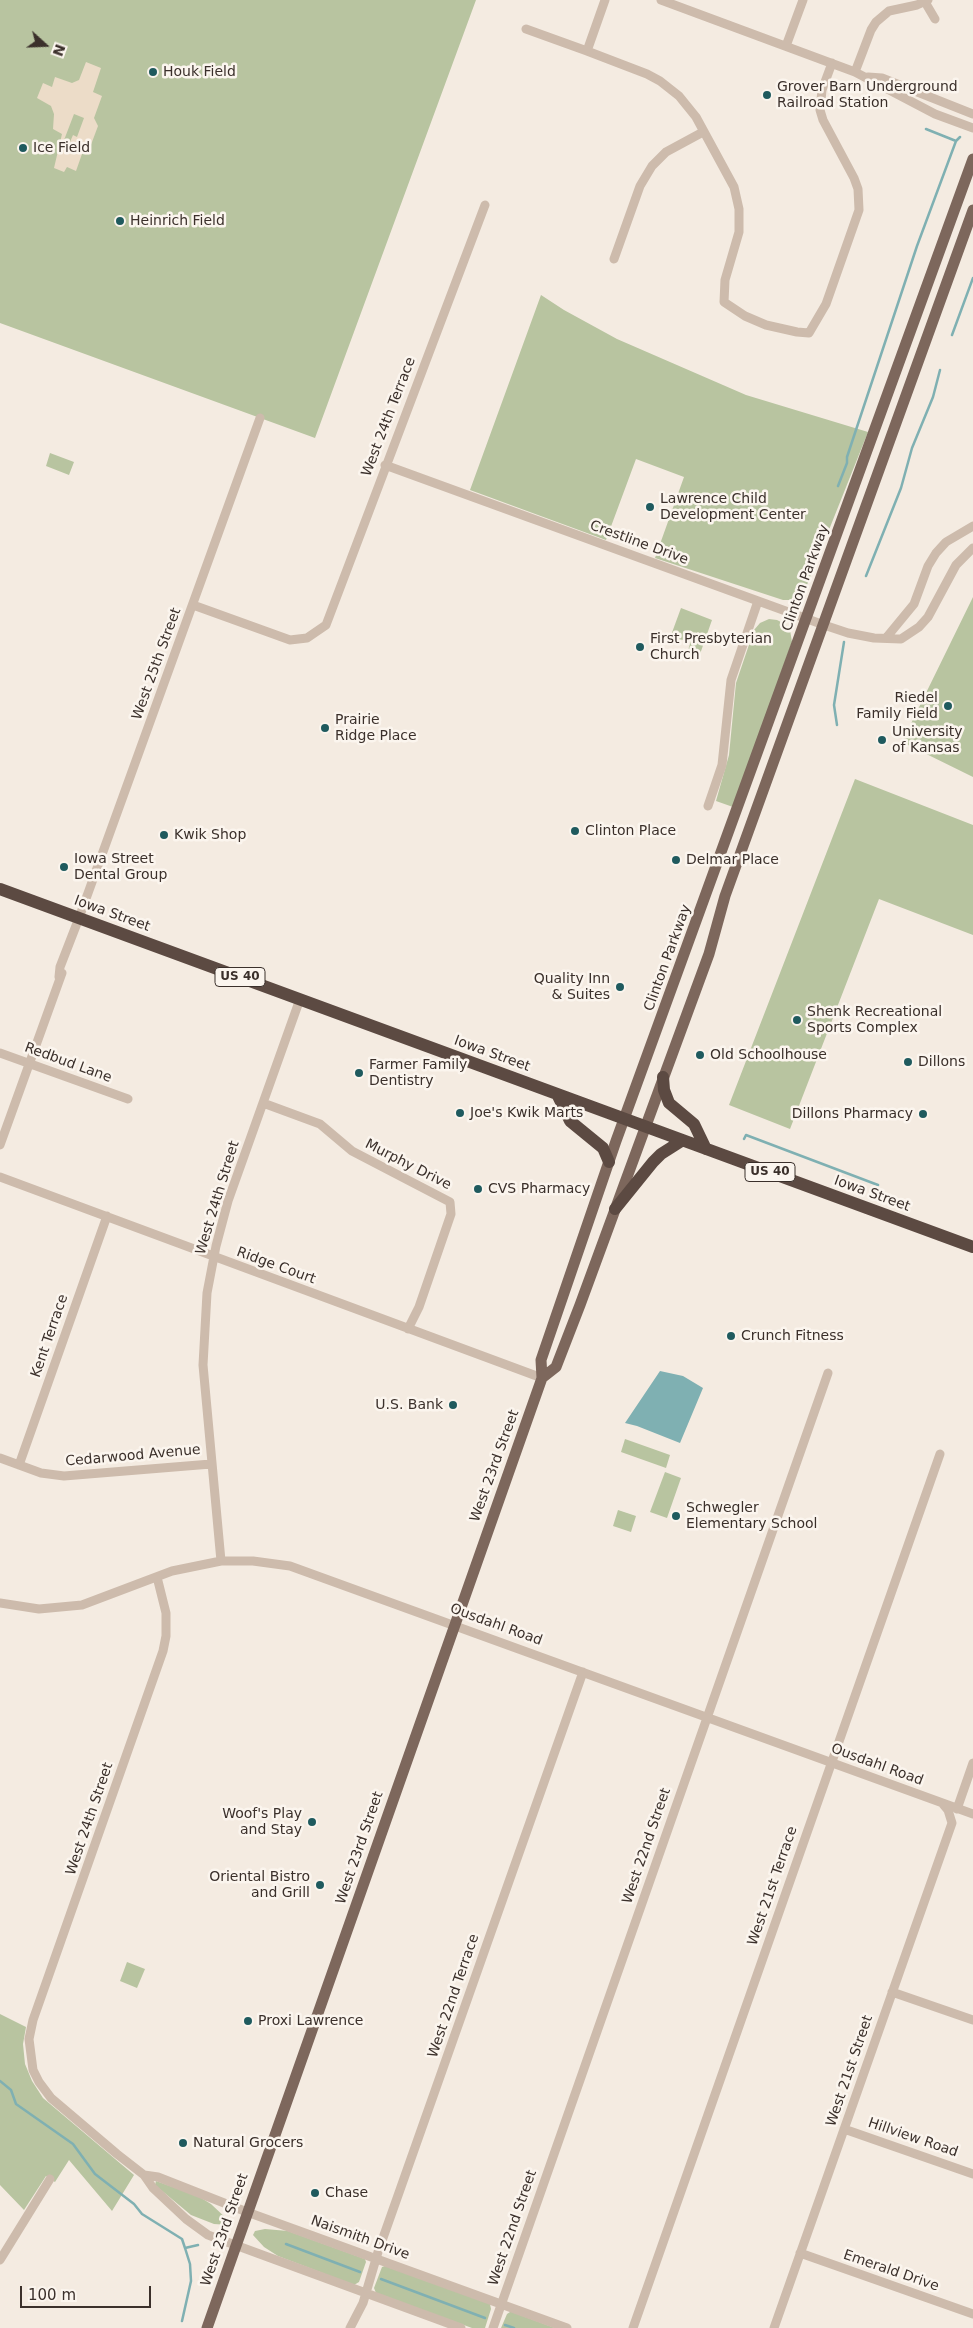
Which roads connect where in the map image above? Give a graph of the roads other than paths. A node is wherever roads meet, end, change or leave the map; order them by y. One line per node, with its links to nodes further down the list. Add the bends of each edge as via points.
1 (605, 0): 8 (street)
2 (803, 0): 7 (street)
3 (667, 1): 7 (street)
4 (927, 1): 5 (street); 10 (street, via 889,11 876,22)
5 (935, 19)
6 (526, 29): 8 (street)
7 (786, 46): 9 (street)
8 (587, 51): 14 (street, via 660,81 688,107)
9 (832, 63): 10 (street); 14 (street, via 822,90 820,110 854,178 859,210 826,304 809,333 772,327 745,316 724,302 725,280 738,232 739,209 734,187)
10 (856, 72): 11 (street)
11 (865, 76): 12 (street, via 882,78); 13 (street, via 935,114)
12 (973, 114)
13 (973, 128)
14 (703, 132): 18 (street, via 666,152 649,170 640,186)
15 (973, 159): 25 (main road, Clinton Parkway)
16 (485, 205): 20 (street, West 24th Terrace)
17 (973, 210): 26 (main road)
18 (614, 259)
19 (260, 418): 24 (street, West 25th Street)
20 (385, 464): 23 (street, Crestline Drive); 24 (street, West 24th Terrace, via 329,620 315,634 300,640 285,639)
21 (973, 526): 27 (street, via 946,542 936,553 914,604)
22 (973, 548): 27 (street, Crestline Drive, via 956,565 928,617 919,627 901,639)
23 (758, 601): 25 (street, Crestline Drive); 28 (street, via 731,680 722,764)
24 (193, 605): 30 (street, West 25th Street)
25 (807, 619): 26 (street, Crestline Drive); 38 (main road, Clinton Parkway)
26 (824, 625): 27 (street, Crestline Drive, via 860,636); 34 (main road)
27 (886, 638)
28 (708, 806)
29 (0, 889): 30 (highway, Iowa Street / US 40)
30 (79, 918): 31 (highway, Iowa Street / US 40); 33 (street, West 25th Street, via 76,938)
31 (300, 999): 35 (highway, Iowa Street / US 40); 37 (street, West 24th Street)
32 (0, 1053): 33 (street, Redbud Lane)
33 (29, 1064): 36 (street, Redbud Lane); 41 (street, West 25th Street)
34 (663, 1077): 39 (main road); 42 (highway, via 669,1103 694,1124)
35 (557, 1094): 38 (highway, Iowa Street / US 40); 43 (highway, via 570,1121 603,1148)
36 (128, 1099)
37 (263, 1103): 48 (street, West 24th Street, via 228,1201); 49 (street, Murphy Drive, via 320,1124 352,1151 450,1202 451,1214 419,1307)
38 (625, 1118): 39 (highway, Iowa Street / US 40); 43 (main road, West 23rd Street)
39 (646, 1126): 40 (highway, Iowa Street / US 40); 45 (main road, West 23rd Street)
40 (683, 1140): 42 (highway, Iowa Street / US 40); 45 (highway, via 657,1158)
41 (0, 1145)
42 (706, 1149): 47 (highway, Iowa Street / US 40)
43 (608, 1162): 51 (main road, West 23rd Street, via 541,1360)
44 (0, 1177): 46 (street, Ridge Court)
45 (615, 1209): 51 (main road, West 23rd Street, via 556,1367)
46 (107, 1216): 48 (street, Ridge Court); 55 (street, Kent Terrace)
47 (973, 1247)
48 (214, 1257): 49 (street, Ridge Court); 54 (street, West 24th Street, via 203,1342)
49 (408, 1329): 51 (street, Ridge Court)
50 (828, 1373): 61 (street, West 22nd Street)
51 (542, 1378): 59 (main road, West 23rd Street)
52 (940, 1454): 62 (street, West 21st Terrace)
53 (0, 1458): 55 (street, Cedarwood Avenue)
54 (211, 1464): 55 (street, Cedarwood Avenue, via 64,1476 41,1473); 56 (street, West 24th Street)
55 (19, 1465)
56 (220, 1561): 57 (street, Ousdahl Road, via 186,1567); 59 (street, Ousdahl Road, via 290,1566)
57 (157, 1577): 58 (street, Ousdahl Road, via 82,1605 40,1608); 70 (street, West 24th Street, via 166,1613 163,1651 33,2020 29,2039)
58 (0, 1603)
59 (454, 1624): 60 (street, Ousdahl Road); 75 (main road, West 23rd Street)
60 (583, 1672): 61 (street, Ousdahl Road); 78 (street, West 22nd Terrace)
61 (707, 1717): 62 (street, Ousdahl Road); 81 (street, West 22nd Street)
62 (831, 1763): 64 (street, Ousdahl Road); 88 (street, West 21st Terrace)
63 (973, 1763): 65 (street)
64 (942, 1803): 65 (street, Ousdahl Road); 67 (street)
65 (957, 1809): 66 (street, Ousdahl Road)
66 (971, 1814): 67 (street)
67 (952, 1823): 68 (street, West 21st Street)
68 (892, 1992): 69 (street); 71 (street, West 21st Street)
69 (973, 2020)
70 (33, 2070): 73 (street, Naismith Drive, via 51,2098)
71 (844, 2129): 72 (street, Hillview Road); 77 (street, West 21st Street)
72 (973, 2174)
73 (144, 2175): 75 (street, Naismith Drive, via 166,2180); 76 (street, Naismith Drive, via 153,2188 194,2226)
74 (50, 2180): 79 (street)
75 (247, 2212): 76 (main road, West 23rd Street); 78 (street, Naismith Drive)
76 (235, 2246): 80 (street, Naismith Drive); 83 (main road, West 23rd Street)
77 (800, 2253): 82 (street, Emerald Drive); 89 (street, West 21st Street)
78 (377, 2258): 80 (street, West 22nd Terrace); 81 (street, Naismith Drive)
79 (0, 2260)
80 (365, 2293): 84 (street, West 22nd Terrace); 85 (street, Naismith Drive)
81 (502, 2304): 86 (street, West 22nd Street); 87 (street, Naismith Drive)
82 (973, 2314)
83 (207, 2328)
84 (350, 2328)
85 (461, 2328)
86 (493, 2328)
87 (568, 2328)
88 (633, 2328)
89 (774, 2328)

